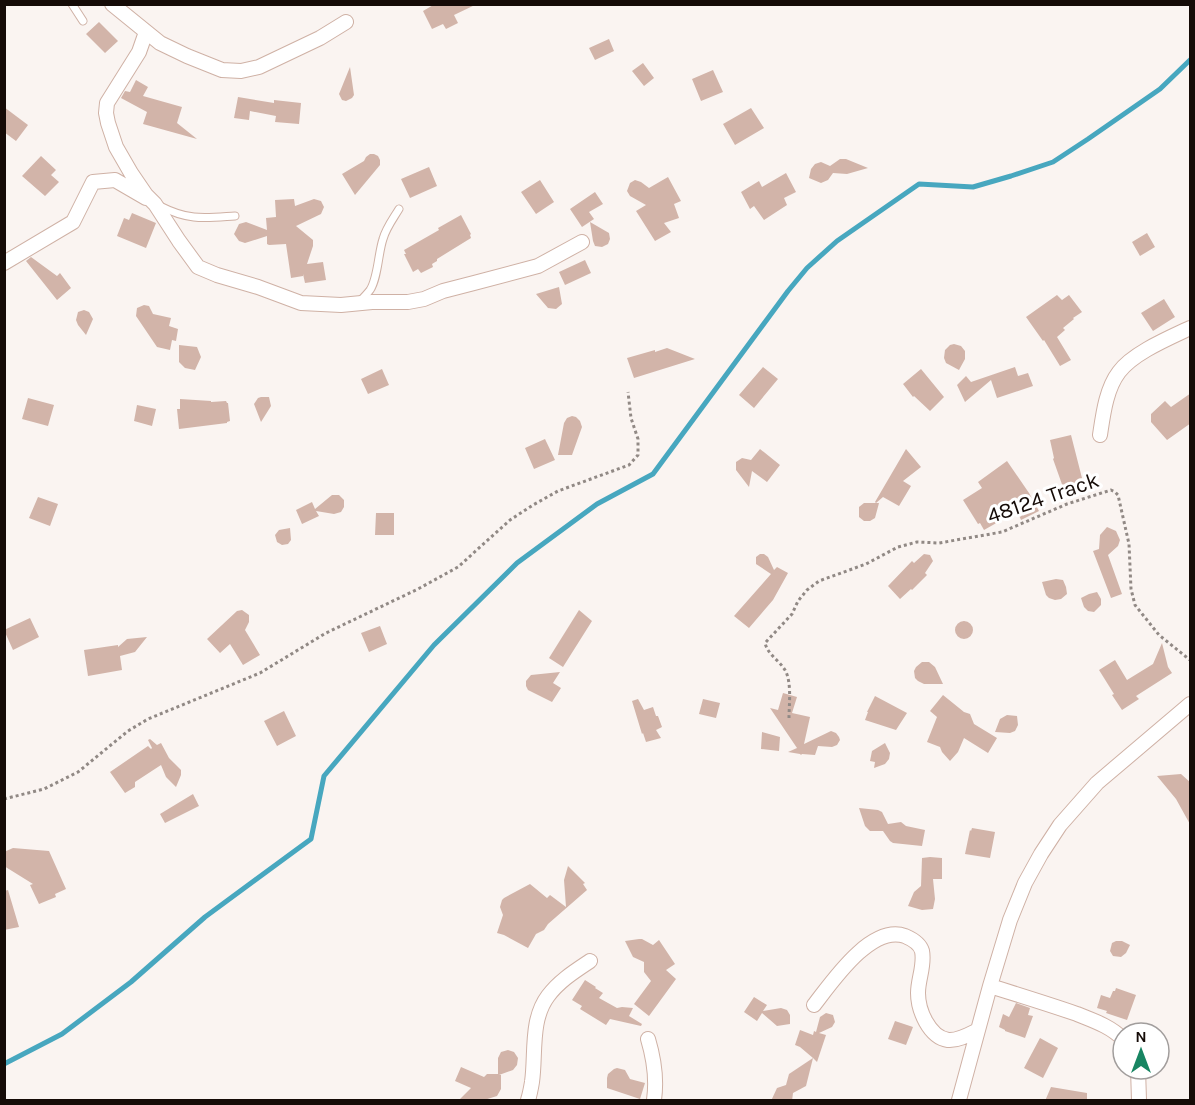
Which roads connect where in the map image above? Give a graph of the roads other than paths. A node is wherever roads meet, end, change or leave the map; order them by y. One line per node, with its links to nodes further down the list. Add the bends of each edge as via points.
1 (72, 4): 3 (lane)
2 (112, 4): 5 (street)
3 (83, 21)
4 (346, 22): 5 (street, via 276,60 241,71 222,70 204,63 160,43)
5 (146, 32): 6 (street, via 139,52 107,103 106,113 116,147)
6 (155, 204): 8 (lane, via 182,216); 10 (street, via 115,180 93,182 73,222); 11 (street, via 198,267 301,303)
7 (399, 210): 11 (lane, via 387,227 371,289)
8 (235, 216)
9 (582, 242): 11 (street, via 538,266 424,299)
10 (4, 262)
11 (358, 303)
12 (1191, 328): 13 (street, via 1160,342 1118,373 1105,407)
13 (1100, 435)
14 (1191, 704): 16 (street, via 1097,783 1060,825 1025,883)
15 (590, 961): 22 (street, via 560,982 541,1008)
16 (990, 986): 18 (street); 19 (street)
17 (814, 1005): 19 (street, via 862,950 888,936 901,935 921,950 919,1005 930,1028 939,1037 950,1040)
18 (1111, 1029)
19 (978, 1030): 24 (street)
20 (648, 1038): 23 (street, via 655,1063)
21 (1138, 1081): 25 (street)
22 (528, 1101)
23 (654, 1101)
24 (959, 1101)
25 (1139, 1101)

